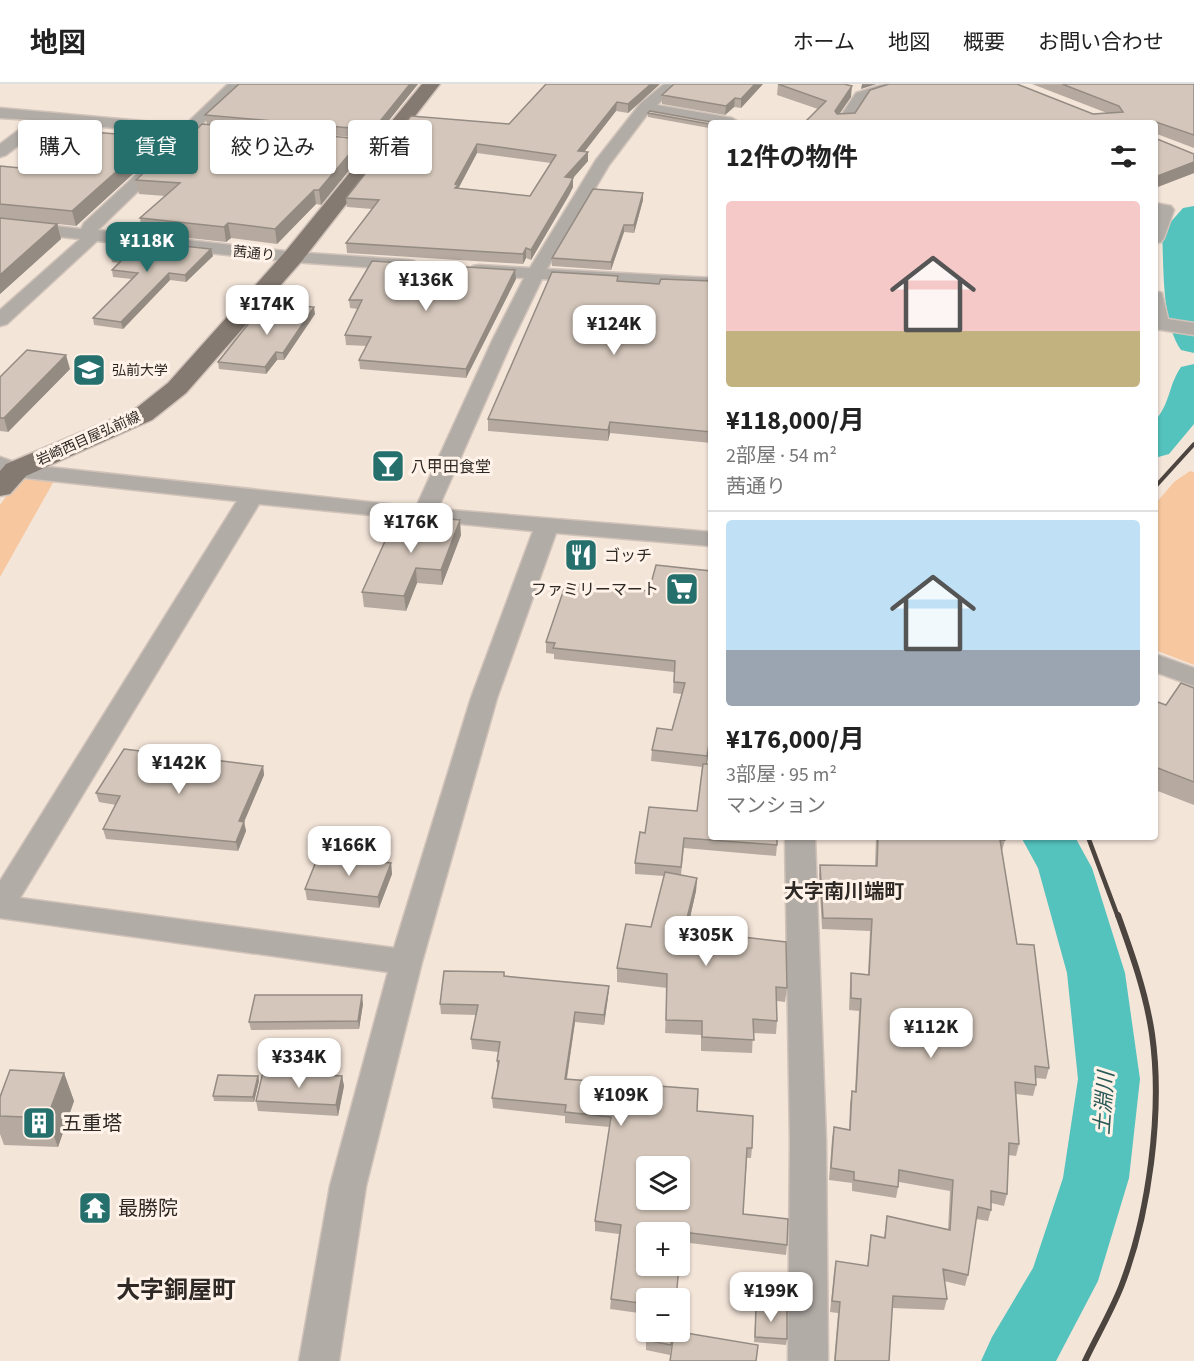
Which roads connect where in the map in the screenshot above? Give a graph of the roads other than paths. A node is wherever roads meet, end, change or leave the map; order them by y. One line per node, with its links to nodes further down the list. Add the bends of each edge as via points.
1 (236, 84): 8 (street)
2 (431, 84): 9 (main road, 岩崎西目屋弘前線)
3 (673, 84): 5 (street)
4 (896, 85): 11 (street, via 861,96)
5 (645, 107): 10 (street); 23 (street, via 579,197)
6 (0, 113): 7 (street)
7 (46, 117): 12 (street); 13 (street)
8 (198, 120)
9 (402, 120)
10 (716, 120)
11 (846, 120)
12 (114, 123)
13 (0, 152)
14 (146, 174): 19 (street, via 90,227)
15 (359, 174): 20 (main road, 岩崎西目屋弘前線)
16 (1158, 209): 18 (street, via 1165,210)
17 (0, 225): 19 (street, 茜通り)
18 (1158, 230)
19 (88, 235): 20 (street, 茜通り); 25 (street, via 88,242)
20 (293, 257): 21 (street, 茜通り); 28 (main road, 岩崎西目屋弘前線, via 160,403 121,425)
21 (421, 266)
22 (456, 268): 23 (street)
23 (536, 273): 24 (street); 30 (street)
24 (708, 284)
25 (0, 320)
26 (1161, 324): 27 (street)
27 (1194, 329)
28 (4, 475): 29 (street)
29 (252, 496): 30 (street); 36 (street)
30 (424, 515): 31 (street)
31 (547, 525): 32 (street); 37 (street, via 484,698)
32 (708, 539)
33 (1158, 663): 34 (street)
34 (1194, 678)
35 (800, 840): 39 (street, via 808,1141)
36 (0, 907): 37 (street)
37 (406, 962): 38 (street, via 348,1186)
38 (319, 1361)
39 (808, 1361)

